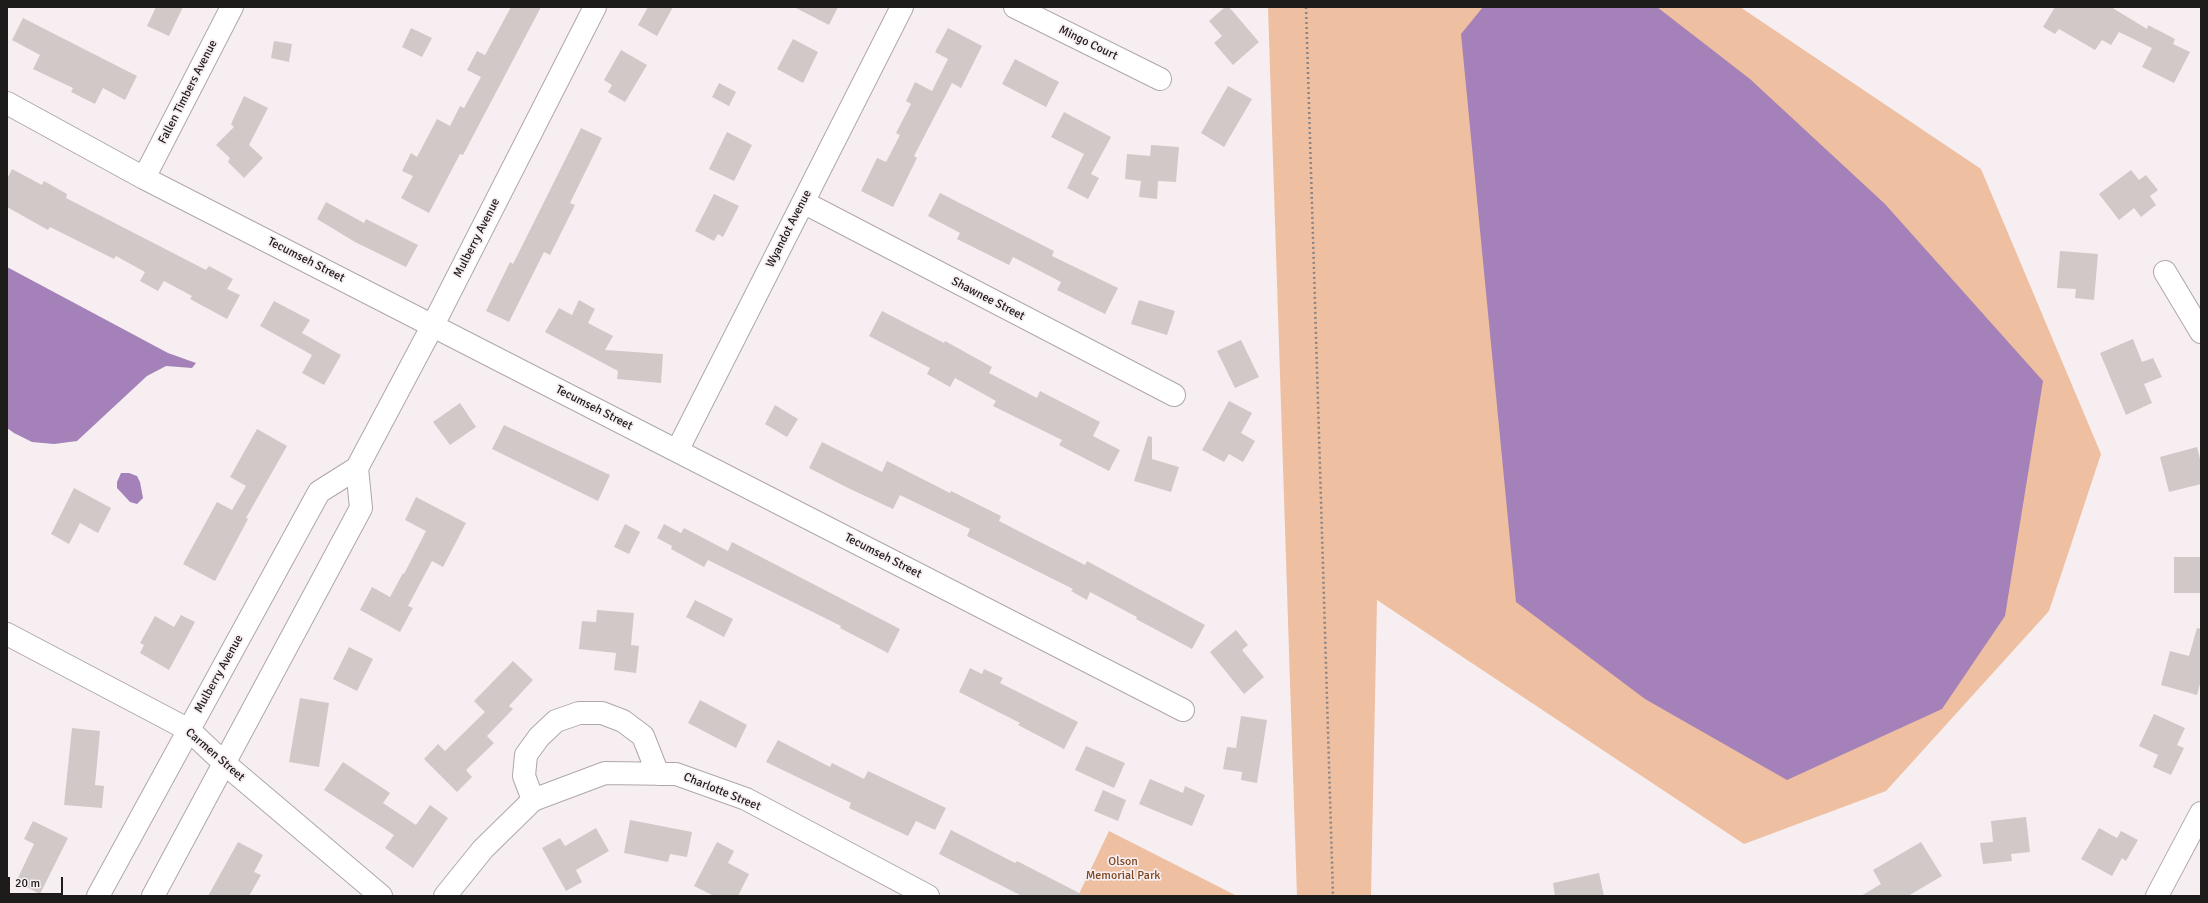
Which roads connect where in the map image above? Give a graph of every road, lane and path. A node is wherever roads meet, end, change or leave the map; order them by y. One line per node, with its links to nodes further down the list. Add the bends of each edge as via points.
1 (232, 7): 8 (street, Fallen Timbers Avenue)
2 (594, 7): 11 (street, Mulberry Avenue)
3 (902, 7): 9 (street, Wyandot Avenue)
4 (1015, 7): 6 (street, Mingo Court)
5 (1306, 7): 28 (path)
6 (1160, 79)
7 (7, 103): 8 (street, Tecumseh Street)
8 (144, 178): 11 (street, Tecumseh Street)
9 (803, 202): 13 (street, Shawnee Street); 14 (street, Wyandot Avenue)
10 (2165, 272): 12 (street)
11 (433, 325): 14 (street, Tecumseh Street); 15 (street, Mulberry Avenue)
12 (2201, 332)
13 (1174, 395)
14 (677, 451): 17 (street, Tecumseh Street)
15 (357, 468): 18 (street, Mulberry Avenue, via 319,492); 19 (street, via 361,508)
16 (7, 634): 18 (street, Carmen Street)
17 (1183, 710)
18 (189, 730): 19 (street, Carmen Street); 23 (street, Mulberry Avenue)
19 (224, 763): 24 (street); 25 (street, Carmen Street)
20 (658, 774): 21 (street, Charlotte Street, via 605,773); 21 (street, via 643,736 602,713 579,713 556,721 538,737 526,755 524,776); 27 (street, Charlotte Street, via 676,774 746,799)
21 (532, 800): 26 (street, Charlotte Street, via 483,849)
22 (2201, 813): 29 (street)
23 (98, 896)
24 (153, 896)
25 (381, 896)
26 (445, 896)
27 (928, 896)
28 (1333, 896)
29 (2157, 896)

